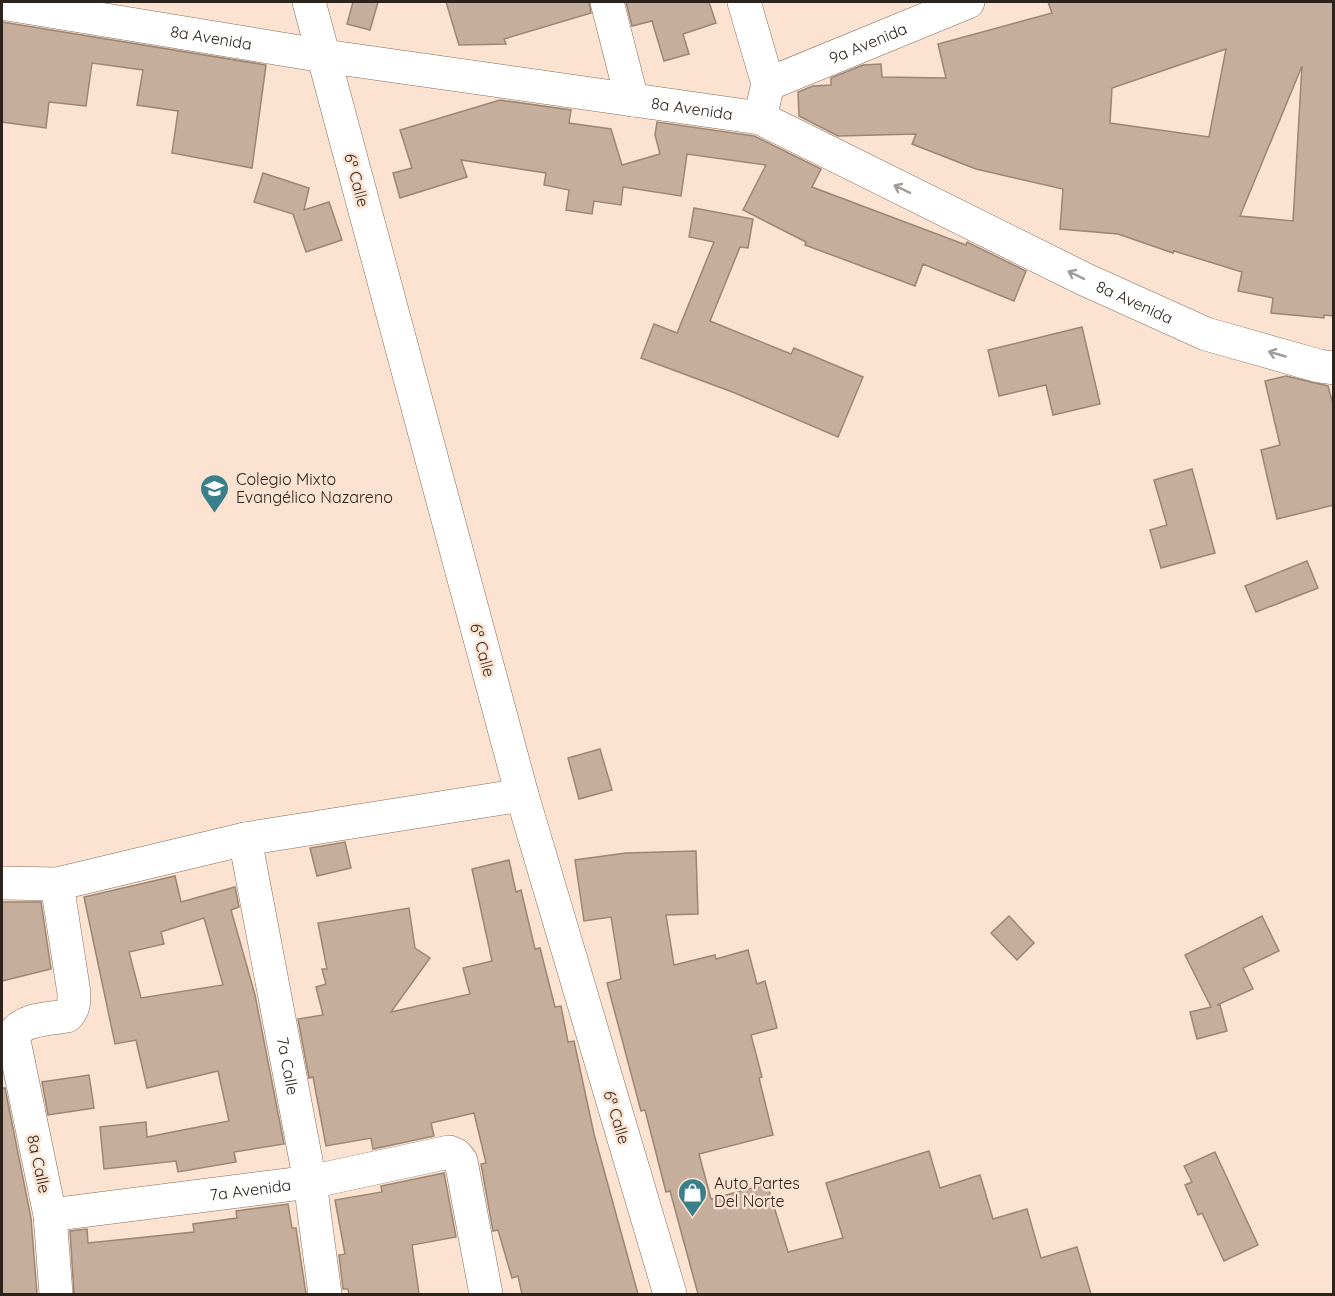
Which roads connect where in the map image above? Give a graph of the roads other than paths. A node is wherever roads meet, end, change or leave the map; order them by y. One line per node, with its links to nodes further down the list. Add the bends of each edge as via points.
1 (309, 2): 6 (street, 6ª Calle)
2 (607, 2): 8 (street)
3 (744, 2): 7 (street)
4 (968, 2): 7 (street, 9a Avenida)
5 (2, 3): 6 (street, 8a Avenida)
6 (324, 56): 8 (street, 8a Avenida); 11 (street, 6ª Calle)
7 (768, 84): 9 (street)
8 (632, 100): 9 (street, 8a Avenida)
9 (759, 118): 10 (street, 8a Avenida, one-way to 9, via 1206,333 1084,279)
10 (1334, 368)
11 (522, 795): 12 (street); 20 (street, 6ª Calle)
12 (245, 839): 14 (street); 15 (street, 7a Calle)
13 (2, 883): 14 (street)
14 (57, 884): 16 (street, 8a Calle, via 74,1006 67,1016 24,1024 13,1036)
15 (310, 1182): 16 (street, 7a Avenida); 18 (street, 7a Calle); 19 (street, 7a Avenida, via 449,1152 456,1155 461,1161)
16 (50, 1215): 17 (street, 8a Calle)
17 (56, 1294)
18 (325, 1294)
19 (486, 1294)
20 (670, 1294)

